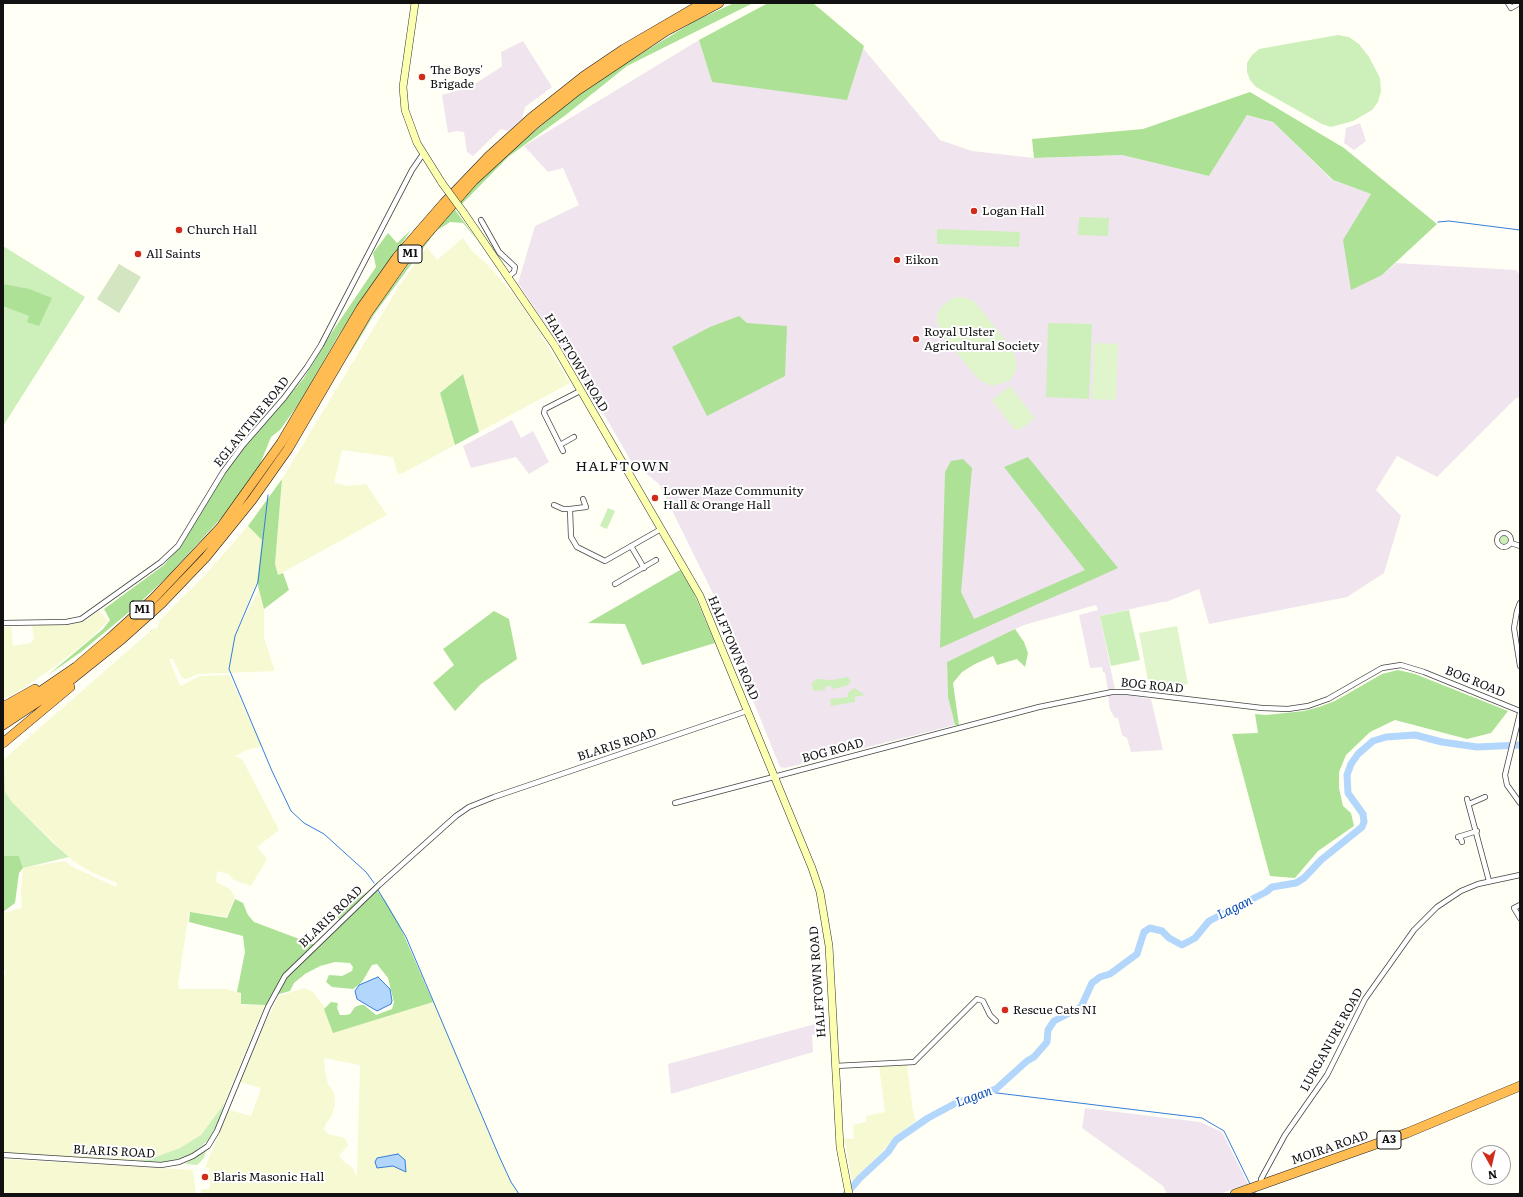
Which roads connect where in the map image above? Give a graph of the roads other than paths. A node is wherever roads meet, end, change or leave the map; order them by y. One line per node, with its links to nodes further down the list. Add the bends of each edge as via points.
1 (415, 3): 6 (street, HALFTOWN ROAD, via 403,87 408,122)
2 (703, 3): 25 (highway, M1, via 624,49 559,95 489,156 444,202 397,257 361,308 281,443 221,526 154,598)
3 (719, 3): 26 (highway, M1, via 666,31 578,90 535,124 473,181 407,257 367,314 296,437 229,531 161,604)
4 (1508, 3): 5 (street, via 1511,8)
5 (1520, 3)
6 (423, 154): 8 (street, HALFTOWN ROAD, bridge); 24 (street, EGLANTINE ROAD, via 412,170 321,345 284,398 223,472 178,546 161,562 81,619 66,622)
7 (481, 220): 8 (street, via 499,252 515,267 514,272)
8 (508, 277): 9 (street, HALFTOWN ROAD, via 539,320)
9 (580, 391): 11 (street, via 545,409 544,413); 16 (street, HALFTOWN ROAD)
10 (574, 437): 11 (street)
11 (560, 445): 12 (street)
12 (563, 451)
13 (583, 499): 15 (street, via 586,507)
14 (554, 505): 15 (street)
15 (570, 509): 18 (street, via 571,537 580,550 605,561)
16 (661, 529): 18 (street); 29 (street, HALFTOWN ROAD, via 700,596)
17 (1511, 543): 19 (street)
18 (631, 546): 21 (street)
19 (1520, 546)
20 (656, 560): 21 (street)
21 (644, 568): 22 (street)
22 (615, 584)
23 (1520, 603): 27 (street, via 1514,628)
24 (3, 623)
25 (93, 652): 28 (highway); 31 (highway, M1, via 76,667)
26 (89, 666): 32 (highway, M1); 33 (highway, via 78,680)
27 (1520, 666)
28 (3, 707)
29 (747, 710): 34 (street, HALFTOWN ROAD); 47 (street, BLARIS ROAD, via 494,797 469,807 456,816 284,976 215,1135 208,1146 193,1156 161,1165)
30 (1520, 712): 34 (street, BOG ROAD, via 1401,665 1369,675 1328,699 1308,706 1288,708 1262,708 1128,692 1095,694); 37 (street, via 1505,769 1505,780)
31 (3, 717)
32 (3, 725)
33 (3, 743)
34 (774, 777): 36 (street, BOG ROAD); 45 (street, HALFTOWN ROAD, via 817,882 822,902 831,971)
35 (1485, 797): 38 (street, via 1468,801)
36 (675, 803)
37 (1520, 803)
38 (1477, 831): 39 (street, via 1459,836); 41 (street)
39 (1462, 842)
40 (1520, 875): 41 (street, LURGANURE ROAD)
41 (1489, 881): 48 (street, LURGANURE ROAD, via 1470,887 1446,900 1403,944 1365,999 1327,1075 1285,1135)
42 (1520, 905): 43 (street, via 1514,908)
43 (1520, 918)
44 (996, 1021): 45 (street, via 983,1001 977,999 914,1062)
45 (835, 1066): 49 (street, HALFTOWN ROAD, via 840,1147)
46 (1520, 1086): 48 (highway, MOIRA ROAD / A3, via 1407,1134)
47 (3, 1156)
48 (1255, 1187): 50 (highway, MOIRA ROAD / A3)
49 (849, 1194)
50 (1235, 1194)

